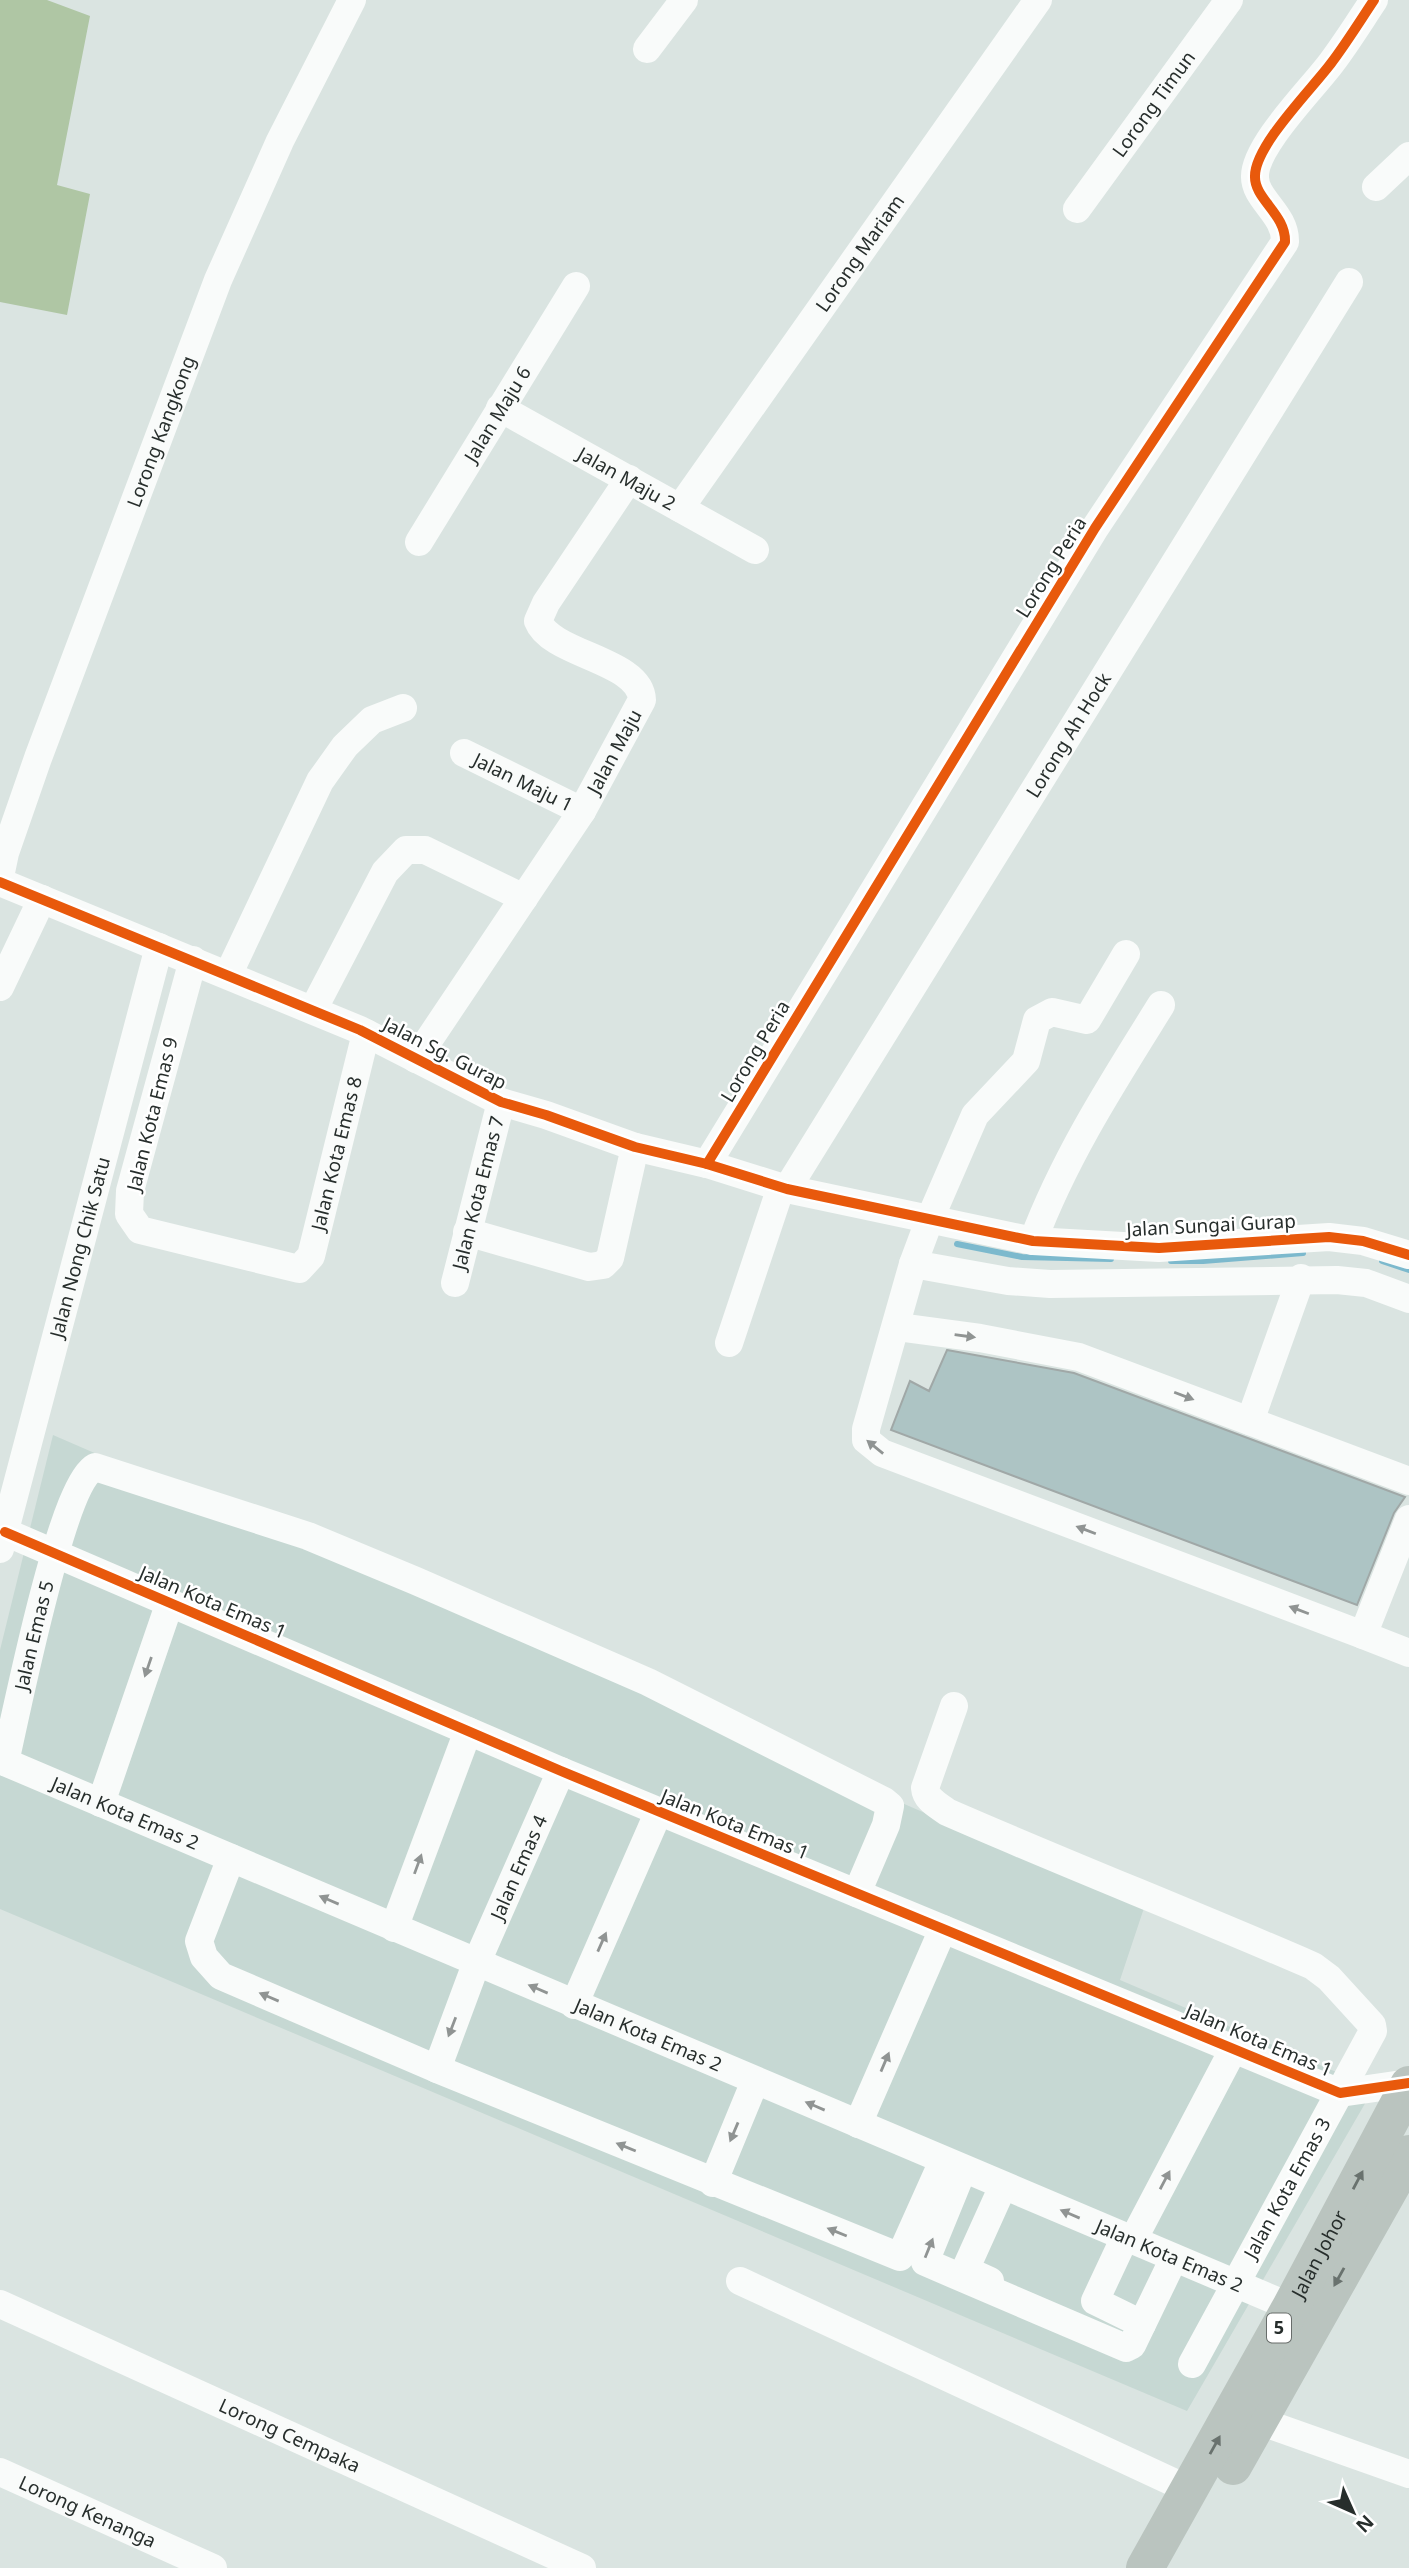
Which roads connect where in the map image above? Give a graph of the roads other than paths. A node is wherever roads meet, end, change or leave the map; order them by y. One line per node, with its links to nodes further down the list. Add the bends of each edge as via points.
1 (352, 0): 20 (street, Lorong Kangkong, via 280,141 218,280 38,758)
2 (684, 0): 6 (street)
3 (1038, 0): 14 (street, Lorong Mariam)
4 (1229, 0): 9 (street, Lorong Timun)
5 (1374, 0): 34 (street, Lorong Peria, via 1333,61 1291,110 1259,161 1256,184 1282,224 1285,242 1095,528)
6 (647, 49)
7 (1409, 156): 8 (street)
8 (1376, 187)
9 (1077, 209)
10 (1349, 282): 35 (street, Lorong Ah Hock)
11 (576, 286): 12 (street, Jalan Maju 6)
12 (500, 408): 13 (street, Jalan Maju 2); 15 (street, Jalan Maju 6)
13 (629, 479): 14 (street, Jalan Maju 2); 19 (street, Jalan Maju, via 545,603 538,621 541,628 628,677 642,693)
14 (680, 508): 16 (street, Jalan Maju 2)
15 (419, 542)
16 (755, 550)
17 (403, 708): 26 (street, via 372,720 345,746 320,781)
18 (464, 752): 19 (street, Jalan Maju 1)
19 (582, 811): 21 (street, Jalan Maju)
20 (0, 879): 22 (street, Jalan Sg. Gurap)
21 (524, 898): 29 (street, via 425,850 406,850 385,872); 31 (street, Jalan Maju)
22 (42, 899): 23 (street, Jalan Sg. Gurap); 27 (street)
23 (159, 947): 25 (street, Jalan Sg. Gurap); 50 (street, Jalan Nong Chik Satu)
24 (1126, 954): 36 (street, via 1087,1020 1052,1012 1037,1020 1026,1060 975,1115)
25 (193, 960): 26 (street, Jalan Sg. Gurap); 41 (street, Jalan Kota Emas 9, via 130,1191 130,1214 140,1230)
26 (228, 975): 29 (street, Jalan Sg. Gurap)
27 (0, 987)
28 (1161, 1004): 38 (street, via 1074,1146)
29 (313, 1010): 30 (street, Jalan Sg. Gurap)
30 (366, 1033): 31 (street, Jalan Sg. Gurap); 41 (street, Jalan Kota Emas 8, via 310,1256)
31 (416, 1059): 32 (street, Jalan Sg. Gurap)
32 (501, 1102): 33 (street, Jalan Sg. Gurap); 37 (street, Jalan Kota Emas 7)
33 (635, 1147): 34 (street, Jalan Sg. Gurap); 37 (street, via 610,1258 603,1265 589,1267)
34 (707, 1164): 35 (street, Jalan Sg. Gurap)
35 (784, 1188): 36 (street, Jalan Sg. Gurap); 46 (street, Lorong Ah Hock)
36 (929, 1221): 38 (street, Jalan Sungai Gurap); 40 (street)
37 (467, 1232): 43 (street, Jalan Kota Emas 7)
38 (1032, 1241): 39 (street, Jalan Sungai Gurap, via 1159,1248 1329,1237 1363,1241)
39 (1409, 1255)
40 (913, 1264): 42 (street, via 1050,1284); 45 (street)
41 (299, 1269)
42 (1301, 1278): 44 (street, via 1366,1283); 47 (street)
43 (455, 1283)
44 (1409, 1299)
45 (898, 1327): 47 (street, one-way to 47, via 1079,1357); 53 (street, one-way to 45, via 877,1451 866,1440 866,1429)
46 (729, 1343)
47 (1250, 1421): 48 (street)
48 (1409, 1481)
49 (1409, 1519): 53 (street)
50 (2, 1540): 51 (street, Jalan Kota Emas 1)
51 (55, 1553): 52 (street, Jalan Kota Emas 1); 57 (street, Jalan Emas 5); 62 (street, Jalan Emas 5, via 74,1498 85,1475 95,1467 308,1535 648,1682 884,1801 890,1806 886,1825)
52 (170, 1602): 56 (street, Jalan Kota Emas 1); 59 (street, one-way to 59)
53 (1363, 1635): 54 (street)
54 (1409, 1653)
55 (954, 1706): 71 (street, Jalan Kota Emas 3, via 931,1766 927,1797 947,1812 1322,1971 1373,2031)
56 (468, 1731): 58 (street, Jalan Kota Emas 1); 63 (street, one-way to 56)
57 (2, 1761): 59 (street, Jalan Kota Emas 2)
58 (561, 1771): 60 (street, Jalan Kota Emas 1); 65 (street, Jalan Emas 4)
59 (102, 1803): 61 (street, Jalan Kota Emas 2)
60 (659, 1811): 62 (street, Jalan Kota Emas 1); 66 (street, one-way to 60)
61 (231, 1858): 63 (street, Jalan Kota Emas 2, one-way to 61); 68 (street, one-way to 61, via 221,1976 204,1957 199,1941)
62 (857, 1893): 64 (street, Jalan Kota Emas 1)
63 (394, 1928): 65 (street, Jalan Kota Emas 2)
64 (943, 1929): 67 (street, Jalan Kota Emas 1); 72 (street, one-way to 64)
65 (476, 1964): 66 (street, Jalan Kota Emas 2, one-way to 65); 68 (street, Jalan Emas 4, one-way to 68)
66 (574, 2005): 69 (street, Jalan Kota Emas 2)
67 (1234, 2048): 71 (street, Jalan Kota Emas 1); 79 (street, one-way to 67)
68 (437, 2069): 75 (street, one-way to 68)
69 (755, 2081): 72 (street, Jalan Kota Emas 2, one-way to 69); 75 (street, one-way to 75)
70 (1409, 2084): 71 (street, Jalan Kota Emas 1); 84 (highway, Jalan Johor / 5, one-way to 70)
71 (1340, 2093): 82 (street, Jalan Kota Emas 3)
72 (858, 2124): 74 (street, Jalan Kota Emas 2)
73 (1409, 2154): 88 (highway, Jalan Johor / 5, one-way to 88)
74 (953, 2165): 75 (street, one-way to 75, via 900,2257); 76 (street, Jalan Kota Emas 2); 77 (street)
75 (713, 2183)
76 (1003, 2186): 78 (street); 79 (street, Jalan Kota Emas 2, one-way to 76)
77 (949, 2201): 78 (street); 86 (street, one-way to 77, via 925,2262)
78 (988, 2218): 86 (street, via 968,2271 1086,2322)
79 (1129, 2239): 80 (street, Jalan Kota Emas 2); 85 (street, via 1095,2301)
80 (1174, 2258): 82 (street, Jalan Kota Emas 2); 85 (street)
81 (740, 2281): 91 (street)
82 (1235, 2283): 84 (street, Jalan Kota Emas 2); 87 (street, Jalan Kota Emas 3)
83 (0, 2304): 93 (street, Lorong Cempaka)
84 (1291, 2307): 91 (highway, Jalan Johor / 5, one-way to 84)
85 (1142, 2324): 86 (street, via 1130,2348)
86 (1092, 2333)
87 (1192, 2364)
88 (1259, 2421): 90 (street); 95 (highway, Jalan Johor / 5)
89 (0, 2472): 92 (street, Lorong Kenanga)
90 (1409, 2474)
91 (1189, 2490): 94 (highway, Jalan Johor / 5)
92 (213, 2568)
93 (582, 2568)
94 (1145, 2568)
95 (1175, 2568)

